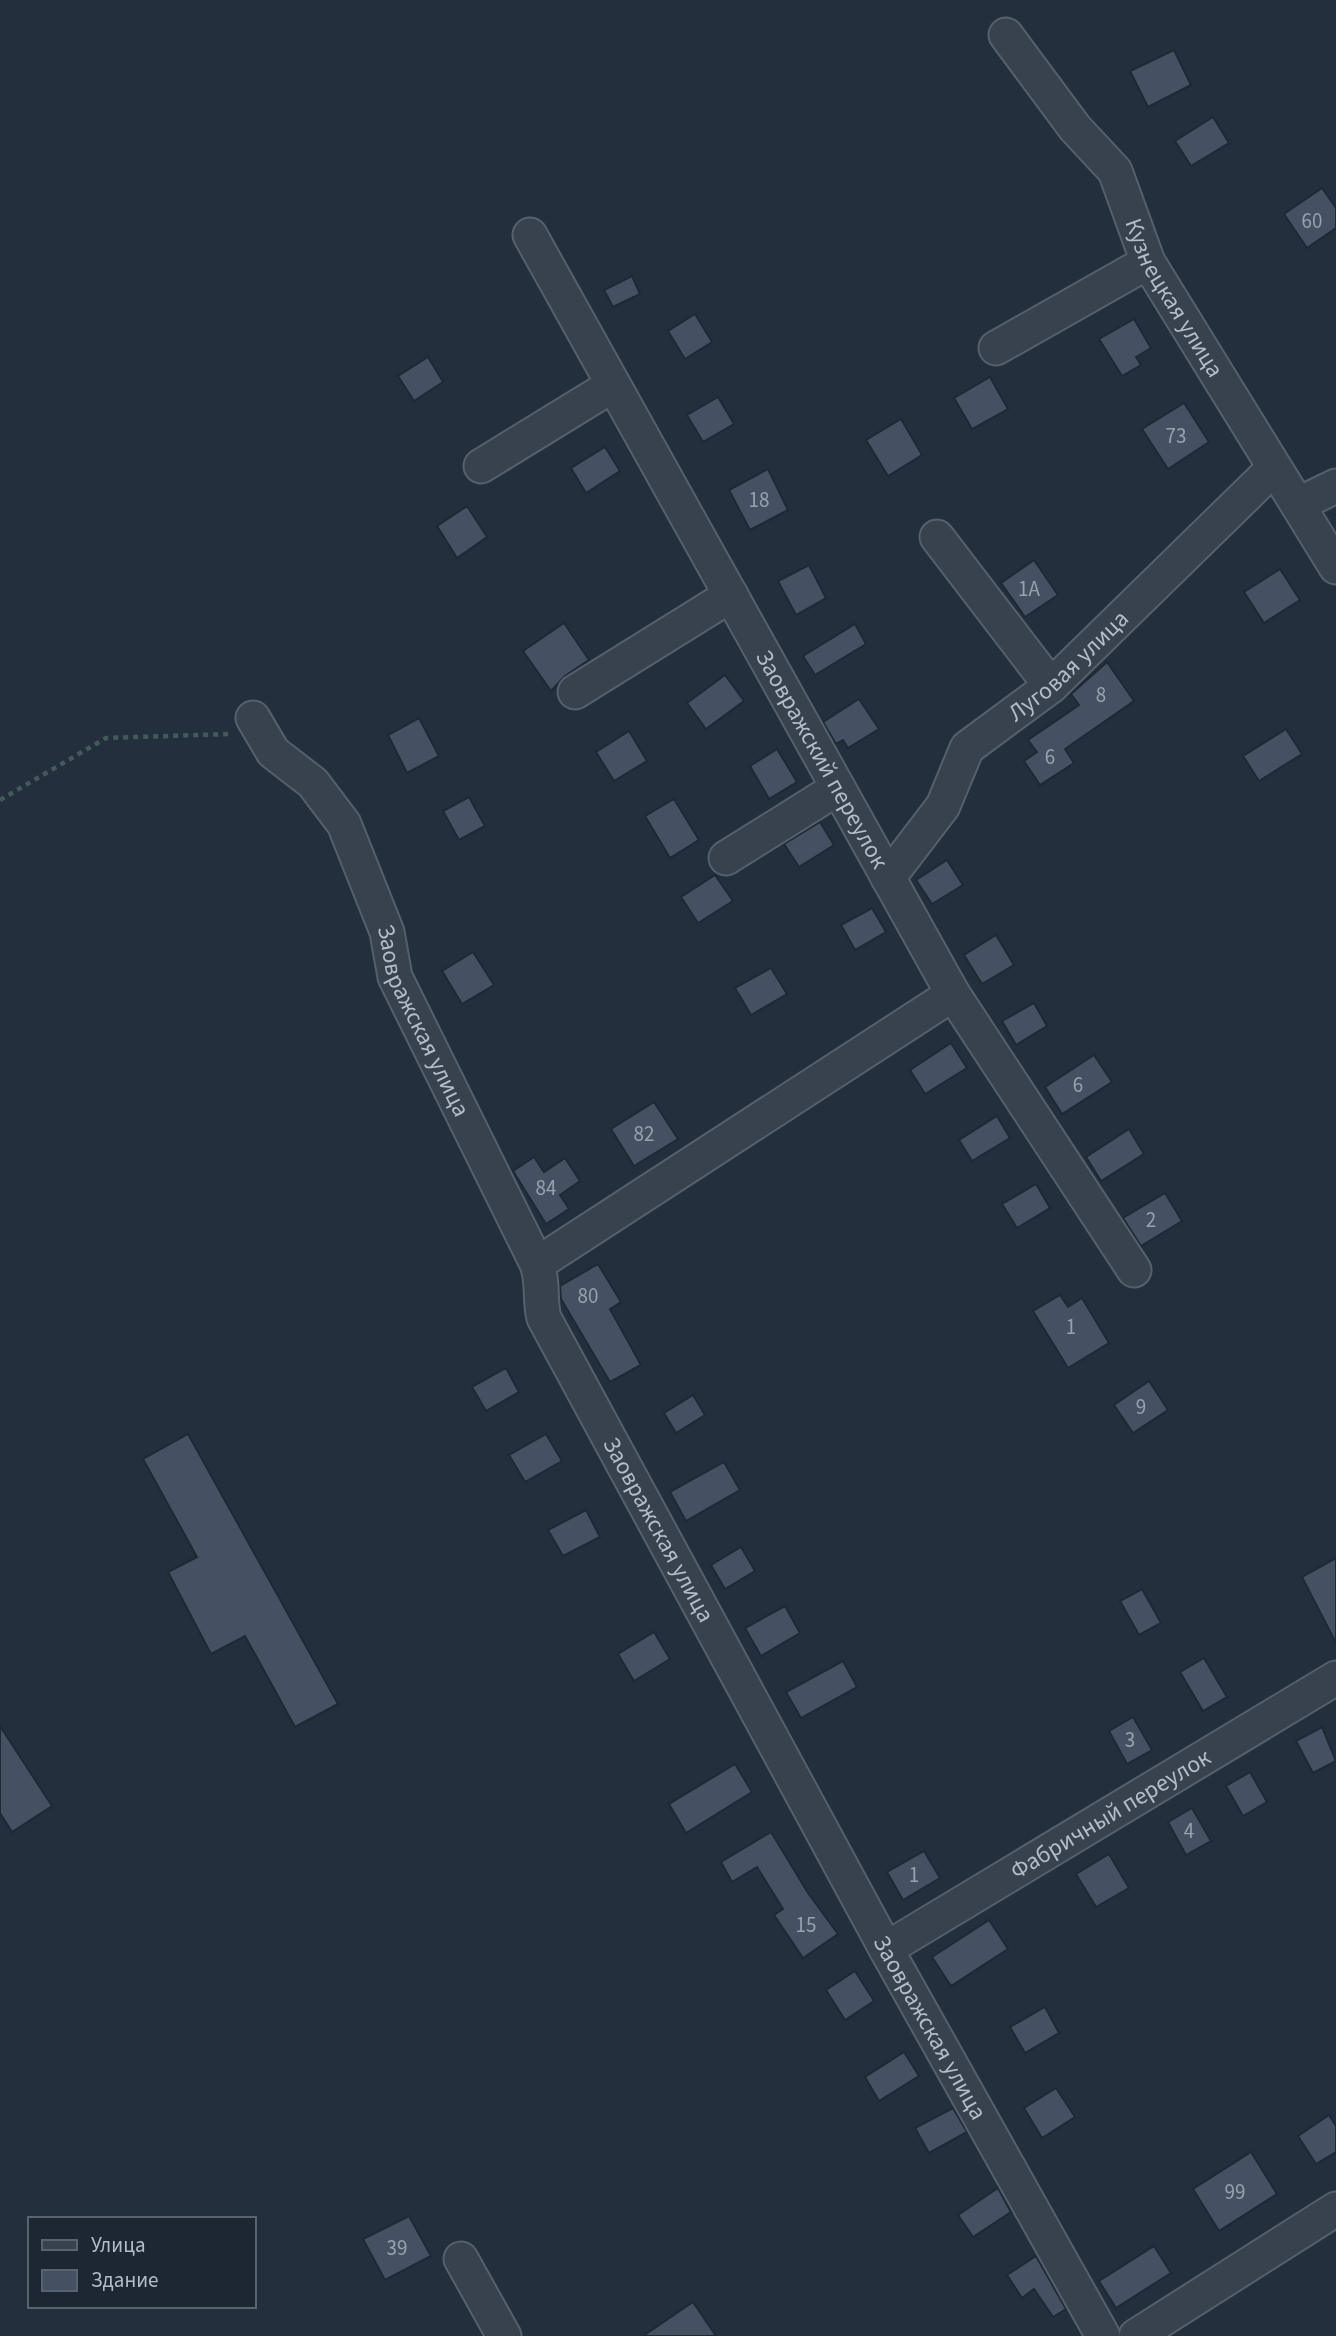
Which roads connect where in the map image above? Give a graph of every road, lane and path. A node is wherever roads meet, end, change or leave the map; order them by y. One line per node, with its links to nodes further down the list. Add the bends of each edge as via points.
1 (1006, 36): 3 (street, Кузнецкая улица, via 1075,128 1115,171)
2 (530, 235): 5 (street, Заовражский переулок)
3 (1148, 261): 4 (street); 7 (street, Кузнецкая улица)
4 (996, 348)
5 (613, 385): 6 (street); 12 (street, Заовражский переулок)
6 (481, 466)
7 (1273, 469): 9 (street, Кузнецкая улица); 13 (street, Луговая улица)
8 (1336, 486): 9 (street)
9 (1299, 504): 11 (street, Кузнецкая улица)
10 (937, 537): 13 (street)
11 (1336, 567)
12 (731, 595): 14 (street); 16 (street, Заовражский переулок)
13 (1051, 685): 19 (street, Луговая улица, via 967,748 943,806)
14 (575, 692)
15 (253, 718): 17 (path, via 227,736 106,738); 21 (street, Заовражская улица, via 273,752 313,783 344,824 387,932 395,977)
16 (838, 788): 18 (street); 19 (street, Заовражский переулок)
17 (0, 800)
18 (726, 858)
19 (888, 878): 20 (street, Заовражский переулок)
20 (953, 994): 21 (street); 22 (street, Заовражский переулок)
21 (537, 1264): 24 (street, Заовражская улица, via 544,1318)
22 (1134, 1270)
23 (1336, 1678): 24 (street, Фабричный переулок)
24 (886, 1949): 28 (street, Заовражская улица)
25 (1336, 2209): 29 (street)
26 (461, 2259): 27 (street)
27 (504, 2336)
28 (1103, 2336)
29 (1136, 2336)

